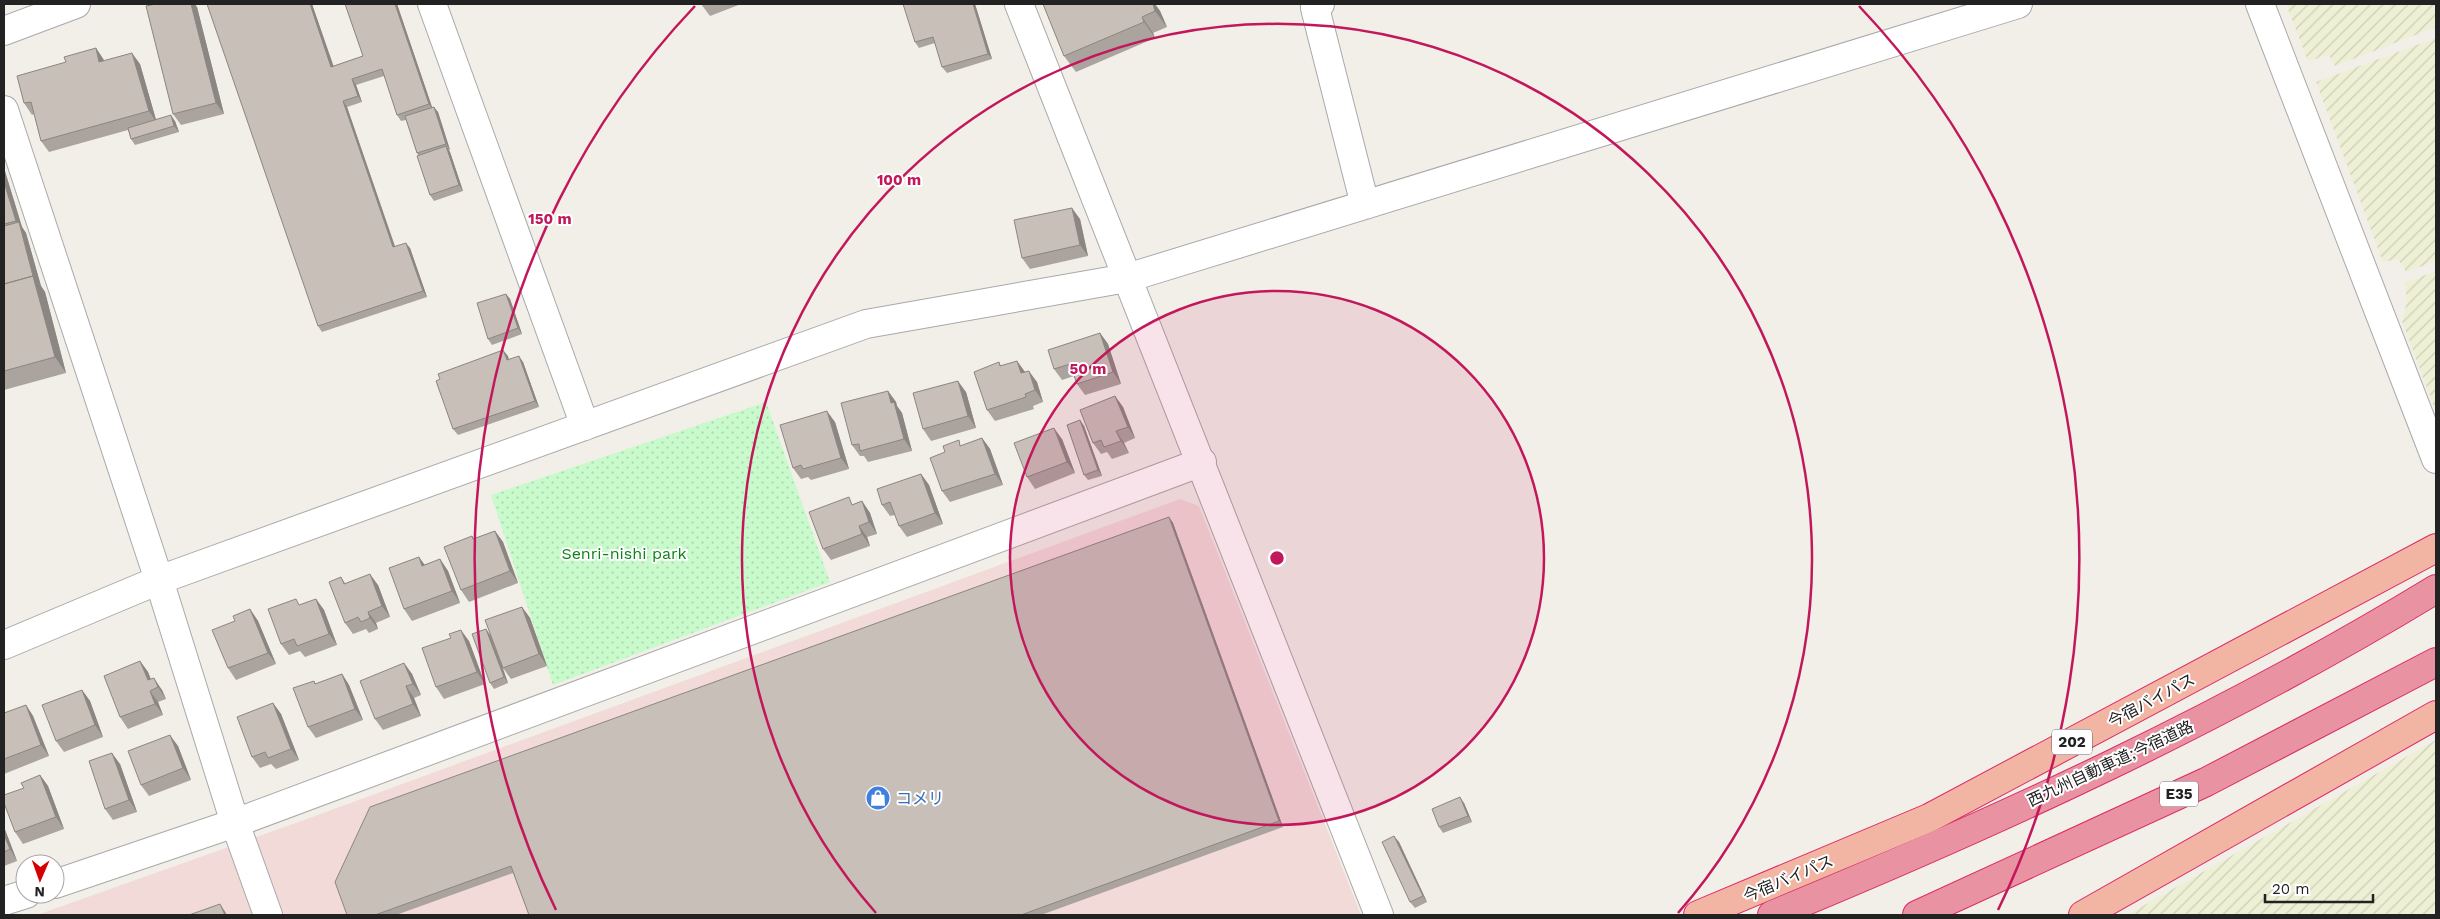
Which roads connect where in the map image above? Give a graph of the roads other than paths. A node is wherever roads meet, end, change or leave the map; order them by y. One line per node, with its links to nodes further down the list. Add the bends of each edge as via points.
1 (76, 4): 7 (street)
2 (432, 4): 11 (street)
3 (1019, 4): 10 (street)
4 (1320, 4): 9 (street, via 1315,8)
5 (2018, 4): 9 (street)
6 (2260, 4): 12 (street)
7 (4, 31)
8 (4, 110): 15 (street)
9 (1365, 205): 10 (street)
10 (1127, 278): 11 (street, via 866,324); 13 (street)
11 (584, 426): 15 (street)
12 (2436, 459)
13 (1202, 462): 20 (street); 23 (street)
14 (2436, 548): 24 (highway, 今宿バイパス / 202, via 1929,818)
15 (159, 580): 17 (street); 20 (street)
16 (2436, 589): 25 (highway, 西九州自動車道;今宿道路, via 2182,730 1885,868)
17 (4, 645)
18 (2436, 662): 26 (highway, E35, via 2206,782)
19 (2436, 715): 27 (highway)
20 (235, 823): 21 (street); 22 (street)
21 (65, 881)
22 (268, 915)
23 (1379, 915)
24 (1698, 915)
25 (1772, 915)
26 (1917, 915)
27 (2083, 915)

